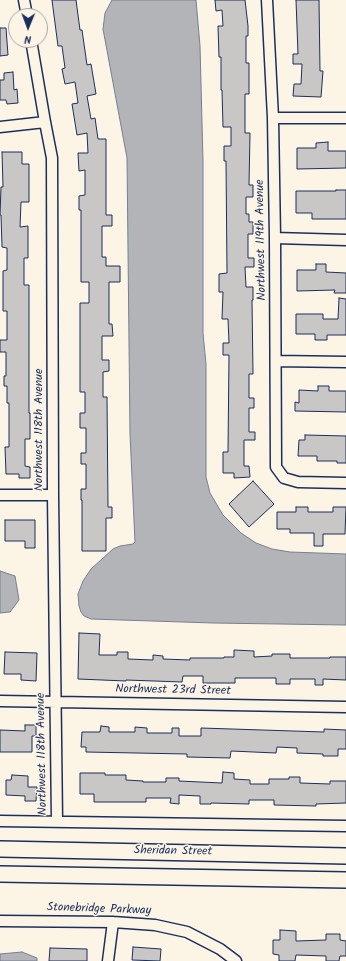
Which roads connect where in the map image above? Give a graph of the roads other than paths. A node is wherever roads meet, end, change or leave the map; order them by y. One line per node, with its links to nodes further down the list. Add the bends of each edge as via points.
1 (267, 0): 3 (street, Northwest 119th Avenue)
2 (32, 48): 5 (street, Northwest 118th Avenue)
3 (273, 118): 4 (street); 7 (street, Northwest 119th Avenue)
4 (346, 118)
5 (45, 122): 6 (street); 13 (street, Northwest 118th Avenue, via 52,158)
6 (0, 127)
7 (276, 238): 8 (street); 9 (street, Northwest 119th Avenue)
8 (346, 240)
9 (276, 361): 10 (street); 11 (street, Northwest 119th Avenue, via 276,467 284,478 298,482)
10 (346, 362)
11 (346, 483)
12 (0, 495): 13 (street)
13 (53, 495): 15 (street, Northwest 118th Avenue)
14 (0, 701): 15 (street, Northwest 23rd Street)
15 (55, 702): 16 (street, Northwest 23rd Street); 18 (street, Northwest 118th Avenue)
16 (346, 707)
17 (0, 821): 18 (street)
18 (57, 821): 19 (street)
19 (346, 826)
20 (0, 849): 21 (main road, Sheridan Street)
21 (58, 850): 22 (main road, Sheridan Street); 24 (main road)
22 (346, 856)
23 (0, 874): 24 (main road, Sheridan Street)
24 (57, 875): 25 (main road, Sheridan Street)
25 (346, 880)
26 (0, 921): 27 (street, Stonebridge Parkway)
27 (113, 922): 28 (street); 29 (street, Stonebridge Parkway, via 155,925 187,932 220,949)
28 (108, 961)
29 (236, 961)

